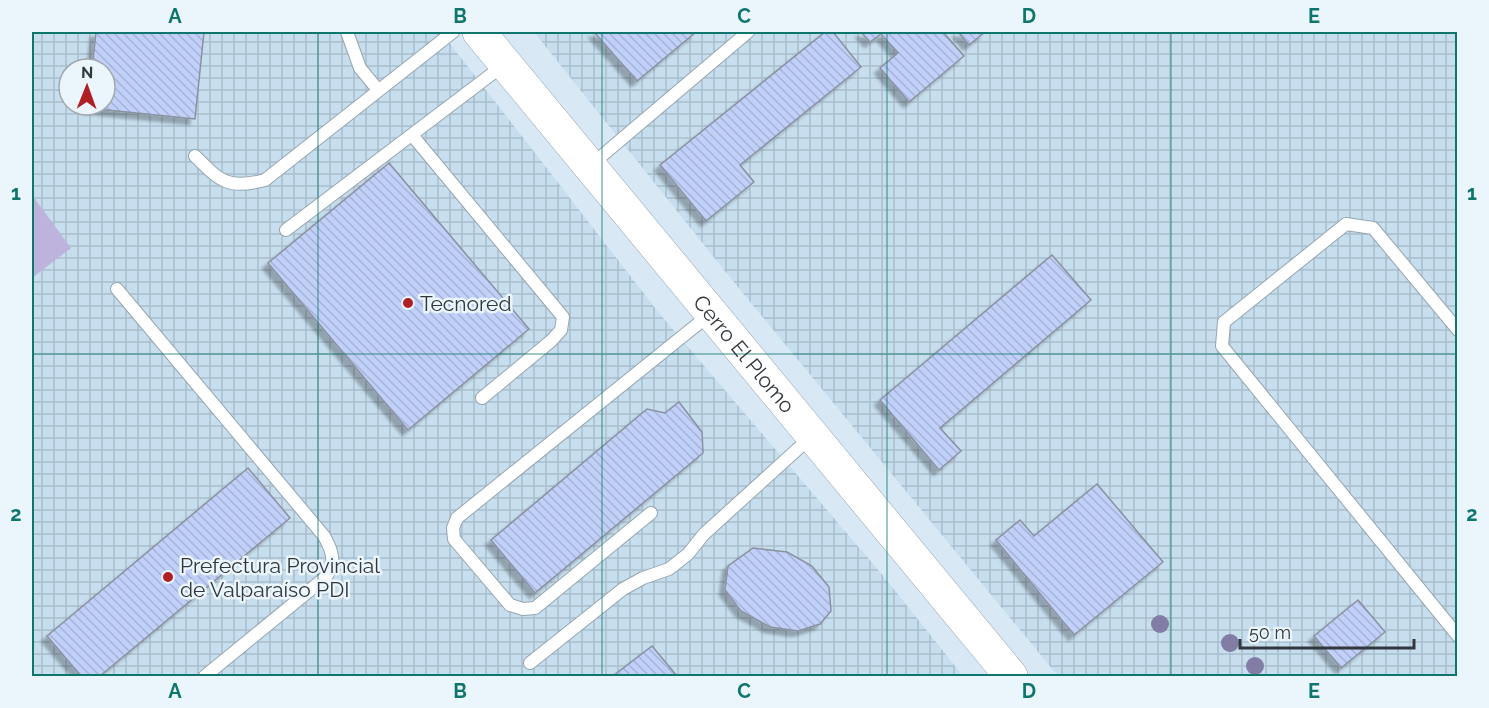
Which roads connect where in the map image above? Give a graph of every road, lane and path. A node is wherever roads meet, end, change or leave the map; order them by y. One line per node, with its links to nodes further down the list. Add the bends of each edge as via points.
1 (347, 32): 6 (lane, via 360,68)
2 (453, 32): 6 (lane)
3 (479, 32): 5 (street, Cerro El Plomo)
4 (748, 32): 9 (lane)
5 (506, 64): 7 (lane); 9 (street, Cerro El Plomo)
6 (378, 90): 8 (lane, via 265,180 244,186 220,181)
7 (412, 135): 10 (lane); 14 (lane, via 563,317 561,330 551,341)
8 (195, 156)
9 (590, 165): 12 (street, Cerro El Plomo)
10 (286, 230)
11 (117, 289): 19 (lane, via 324,536 334,557 326,577)
12 (711, 313): 15 (street, Cerro El Plomo); 16 (lane, via 457,518 454,539 510,605 535,608)
13 (1458, 330): 17 (lane, via 1373,228 1346,224 1224,322 1222,346)
14 (482, 398)
15 (812, 436): 18 (lane, via 704,534 682,559 669,569 623,589); 20 (street, Cerro El Plomo)
16 (651, 513)
17 (1458, 636)
18 (530, 663)
19 (205, 676)
20 (1011, 676)

